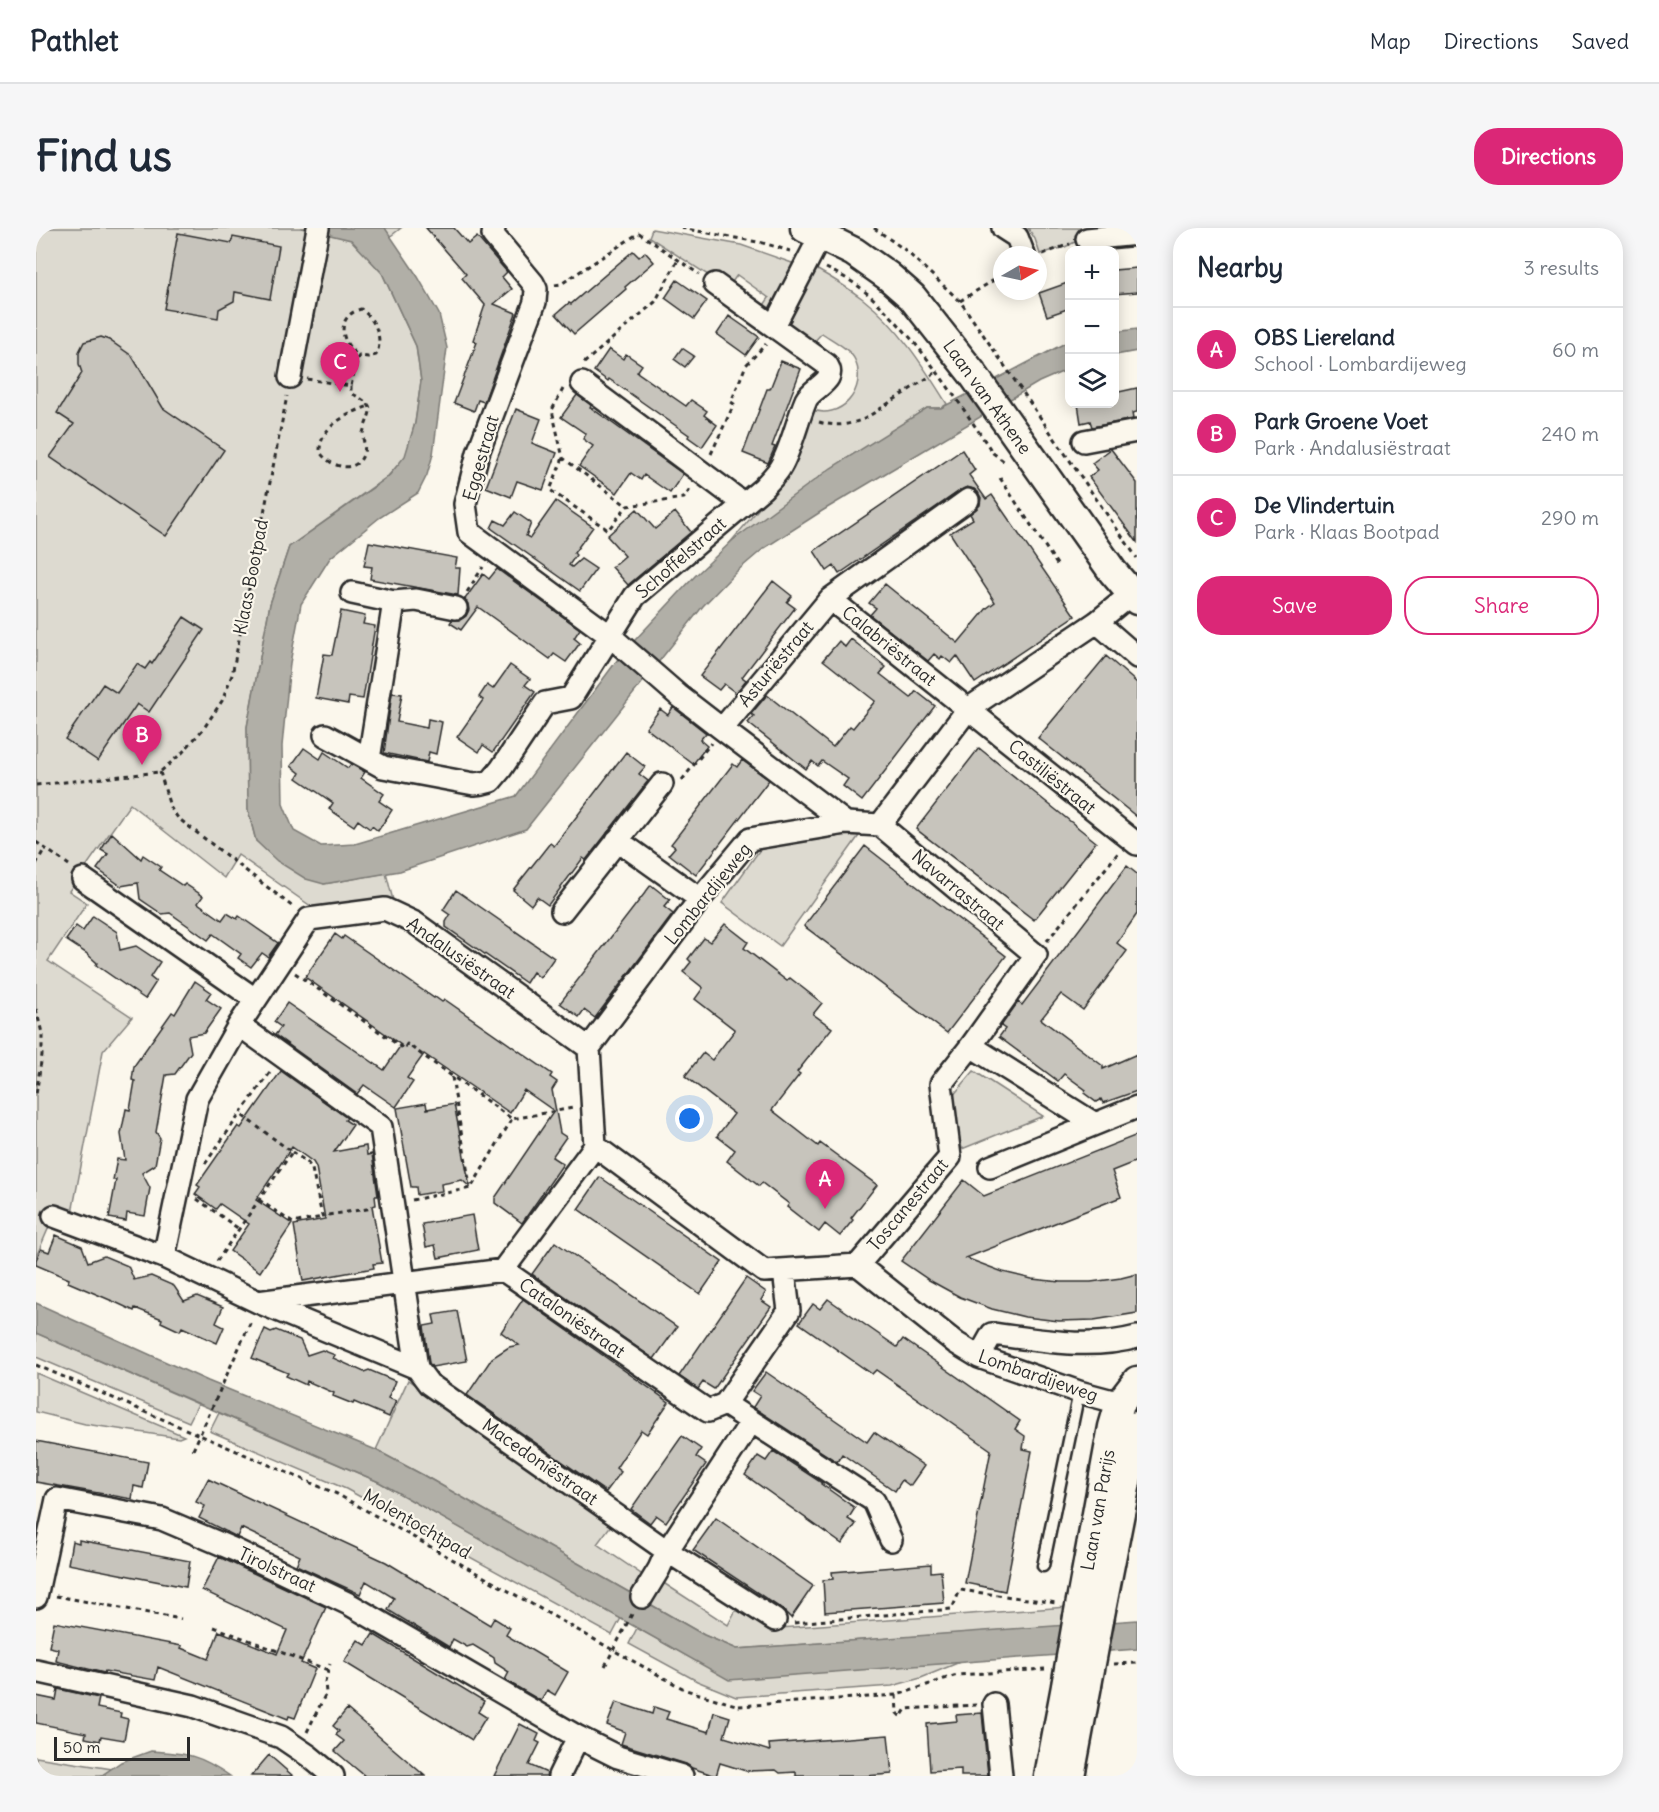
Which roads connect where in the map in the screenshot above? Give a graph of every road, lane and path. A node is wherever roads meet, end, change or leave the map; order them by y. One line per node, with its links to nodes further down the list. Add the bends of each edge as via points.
1 (494, 228): 15 (street, via 493,235)
2 (681, 228): 5 (path)
3 (874, 228): 16 (path, via 905,250)
4 (1003, 228): 10 (street, via 1017,237)
5 (690, 229): 9 (path, via 763,243)
6 (317, 232): 20 (street)
7 (1090, 233): 8 (street); 11 (path)
8 (1137, 234)
9 (811, 240): 17 (street); 19 (path, via 890,314); 38 (street, Laan van Athene, via 854,252 912,297 953,347)
10 (1020, 246)
11 (1047, 251)
12 (678, 260): 14 (path); 15 (path, via 639,233 561,284); 21 (path, via 655,302)
13 (993, 280): 16 (path)
14 (715, 284): 17 (street, Schoffelstraat)
15 (536, 289): 34 (street, Eggestraat, via 535,302 478,453 465,504 469,532)
16 (960, 302): 35 (path)
17 (776, 328): 24 (street, Schoffelstraat, via 830,369 825,383 808,396); 29 (path, via 746,365 731,402 734,404)
18 (359, 356): 18 (path, via 373,357 380,345 377,330 361,309 347,317 342,327 351,349); 22 (path)
19 (936, 372): 24 (path, via 856,423 832,425); 25 (path)
20 (290, 377): 22 (path); 49 (path, Klaas Bootpad, via 232,675 222,701 204,728)
21 (576, 378): 28 (path, via 552,410); 29 (street)
22 (351, 386): 23 (path, via 351,393)
23 (369, 406): 23 (path, via 371,414 363,434 365,450 361,458 347,467 332,464 320,452 323,438 342,417)
24 (800, 415): 32 (street, Schoffelstraat, via 781,467)
25 (977, 430)
26 (1137, 431): 27 (street)
27 (1084, 441)
28 (563, 458): 33 (path); 33 (path, via 550,489 608,530)
29 (703, 473): 32 (street); 33 (path, via 684,498)
30 (1000, 478): 36 (path)
31 (968, 500): 39 (street, Calabriëstraat)
32 (744, 504): 43 (street, Schoffelstraat, via 635,596)
33 (627, 506)
34 (494, 551): 41 (path); 43 (street, Eggestraat)
35 (1137, 558)
36 (1058, 566)
37 (351, 593): 40 (street)
38 (1134, 597): 42 (street)
39 (830, 599): 45 (street, Calabriëstraat); 46 (street, Asturiëstraat)
40 (394, 602): 41 (street, via 416,600); 48 (street)
41 (456, 608)
42 (1097, 622): 44 (street); 45 (street)
43 (616, 641): 46 (street); 48 (street, Schoffelstraat, via 571,698 545,704 491,781 464,782 383,767)
44 (1137, 657)
45 (968, 709): 53 (street); 55 (street, Castiliëstraat)
46 (722, 729): 50 (path, via 672,792); 52 (street)
47 (325, 735): 48 (street, Schoffelstraat)
48 (369, 759)
49 (160, 772): 51 (path); 62 (path, via 170,807 178,818)
50 (662, 784): 54 (street)
51 (36, 785)
52 (846, 823): 53 (street, Lombardijeweg); 60 (street, Lombardijeweg, via 750,839)
53 (880, 825): 63 (street, Navarrastraat)
54 (617, 840): 60 (street); 61 (street)
55 (1133, 841): 63 (path)
56 (36, 842): 57 (path)
57 (45, 848): 58 (path); 59 (path, via 80,872)
58 (36, 864)
59 (83, 879): 65 (street)
60 (700, 899): 69 (street, Lombardijeweg)
61 (562, 911)
62 (309, 919): 64 (street); 69 (street, Andalusiëstraat, via 385,909 415,923)
63 (1036, 955): 68 (street)
64 (280, 963): 65 (street); 71 (path, via 404,1049 407,1044)
65 (255, 999): 67 (street)
66 (36, 1009): 72 (path, via 42,1055)
67 (239, 1024): 70 (street); 85 (street, via 197,1099)
68 (971, 1046): 77 (street); 90 (street, Toscanestraat, via 941,1084 950,1157)
69 (589, 1048): 73 (street)
70 (282, 1056): 75 (path); 84 (street, via 381,1127)
71 (452, 1076): 76 (path); 82 (path)
72 (36, 1095)
73 (592, 1104): 76 (path); 78 (street)
74 (1137, 1107): 77 (street)
75 (240, 1114): 79 (path); 81 (path)
76 (512, 1119): 82 (path)
77 (1095, 1124): 80 (street)
78 (595, 1146): 91 (street); 92 (street, via 764,1271)
79 (292, 1152): 83 (path); 87 (path, via 312,1169)
80 (990, 1167)
81 (199, 1172)
82 (471, 1188): 84 (path)
83 (259, 1200): 87 (path, via 293,1222); 88 (path)
84 (393, 1204): 87 (path); 94 (street)
85 (175, 1207): 88 (path, via 185,1191); 89 (street)
86 (54, 1216): 89 (street)
87 (322, 1216)
88 (239, 1229): 93 (path)
89 (164, 1257): 93 (street)
90 (858, 1265): 92 (street); 97 (street, Lombardijeweg)
91 (503, 1270): 94 (street, Cataloniëstraat); 102 (street, Cataloniëstraat, via 708,1411)
92 (784, 1271): 102 (street, via 789,1311)
93 (206, 1278): 95 (street)
94 (405, 1281): 95 (street, Cataloniëstraat); 99 (street)
95 (258, 1302): 99 (street, Macedoniëstraat); 106 (path)
96 (1137, 1337): 97 (street, via 1087,1344 992,1334)
97 (979, 1357): 101 (street, Lombardijeweg)
98 (36, 1365): 106 (path, Molentochtpad)
99 (417, 1368): 109 (street, Macedoniëstraat, via 429,1384)
100 (1137, 1380): 103 (street, Laan van Parijs)
101 (1079, 1392): 103 (street, Lombardijeweg); 110 (lane)
102 (725, 1404): 104 (street)
103 (1129, 1406): 113 (street, Laan van Parijs, via 1113,1427)
104 (751, 1422): 108 (street, via 874,1501); 109 (street)
105 (1137, 1426): 113 (street, Laan van Parijs)
106 (200, 1436): 107 (path); 118 (path, Molentochtpad, via 337,1494)
107 (193, 1450)
108 (891, 1540)
109 (667, 1551): 112 (street); 115 (street, Macedoniëstraat)
110 (1043, 1566)
111 (37, 1595): 114 (path); 128 (street, Tirolstraat, via 57,1499 162,1519 349,1604)
112 (642, 1597)
113 (1086, 1613): 115 (path, via 960,1590 952,1609 785,1624); 125 (street, bridge)
114 (181, 1619)
115 (775, 1620)
116 (214, 1627): 123 (path)
117 (624, 1629): 118 (path)
118 (613, 1650): 122 (path); 126 (path, Molentochtpad, via 686,1690 739,1706)
119 (1137, 1663): 121 (path)
120 (330, 1664): 123 (path)
121 (1112, 1664)
122 (605, 1666)
123 (328, 1670): 129 (path, via 326,1693)
124 (36, 1671): 129 (street, via 193,1706 281,1737)
125 (1067, 1680): 126 (path, Molentochtpad, via 958,1675); 134 (street); 135 (street)
126 (896, 1695): 127 (path, via 897,1713 901,1717 906,1709)
127 (994, 1704): 133 (street)
128 (574, 1734): 131 (street); 132 (street, via 618,1757)
129 (298, 1749): 130 (street)
130 (333, 1776)
131 (559, 1776)
132 (682, 1776)
133 (1001, 1776)
134 (1049, 1776)
135 (1070, 1776)

